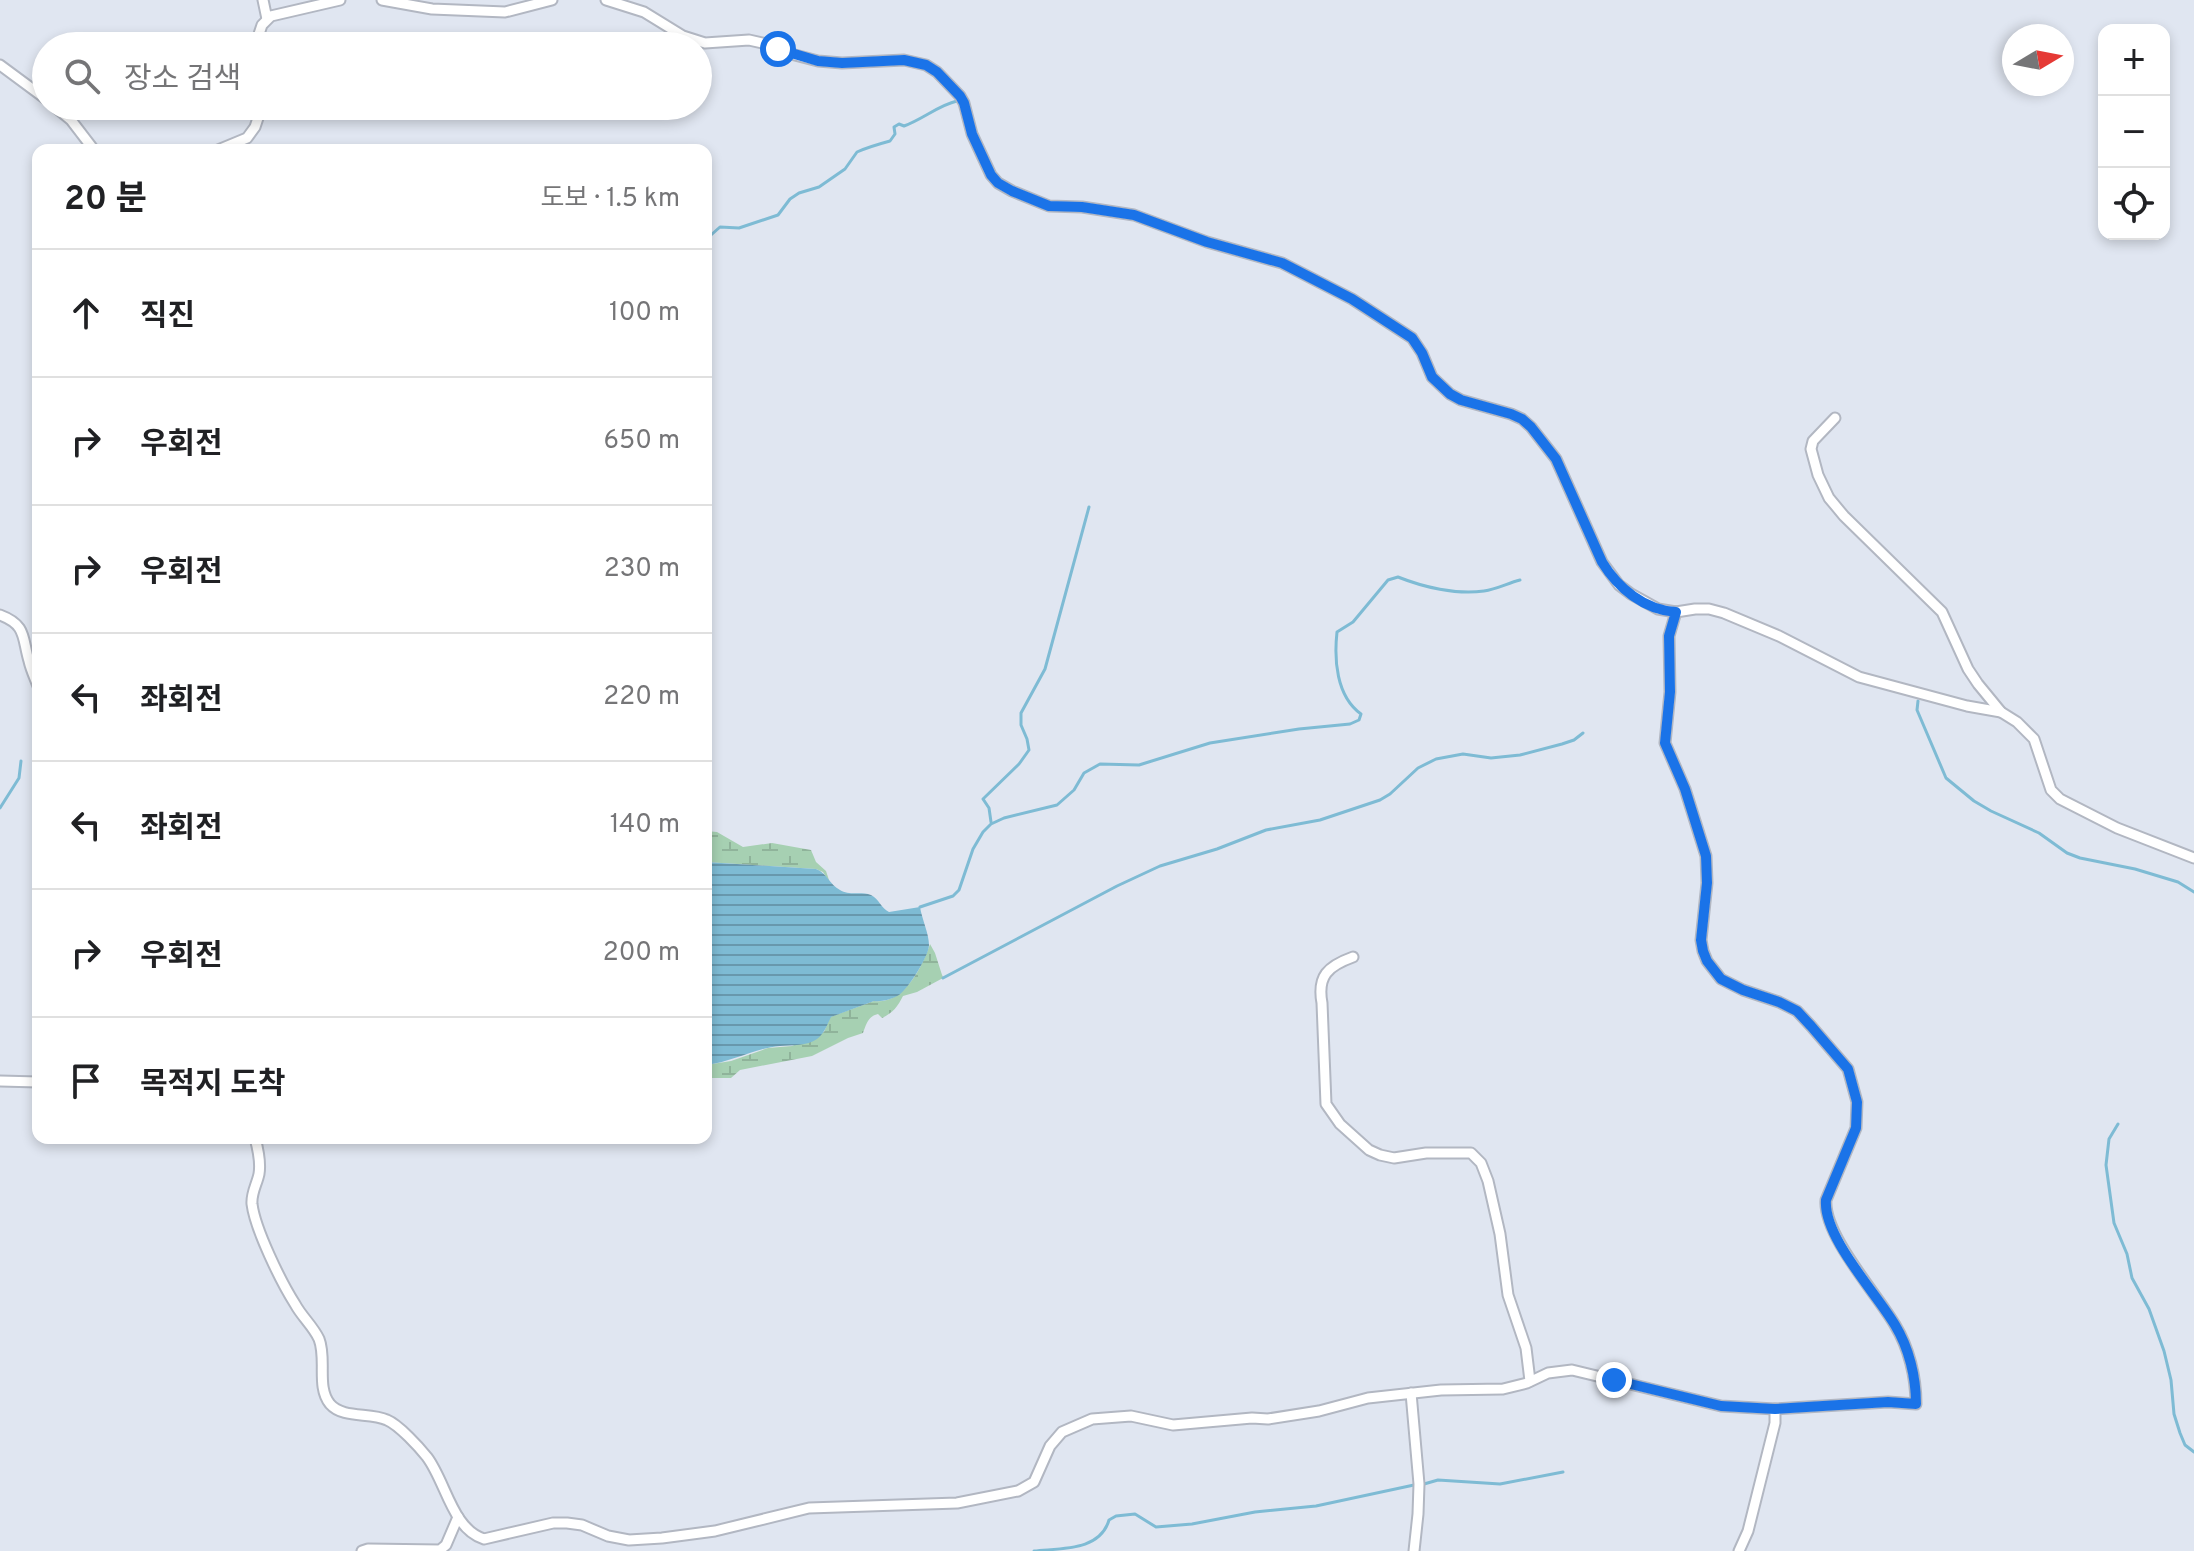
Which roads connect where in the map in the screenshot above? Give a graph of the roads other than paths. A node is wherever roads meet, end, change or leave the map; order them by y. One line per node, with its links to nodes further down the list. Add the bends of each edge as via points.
1 (263, 0): 6 (street)
2 (340, 0): 6 (street)
3 (382, 0): 4 (street, via 432,9 505,12)
4 (552, 0)
5 (606, 0): 8 (street, via 644,12)
6 (267, 19): 7 (street)
7 (258, 32)
8 (676, 32)
9 (712, 43): 17 (street, via 749,40 818,61 904,60 926,65 960,96 991,175 1012,191 1049,206 1134,215 1282,263 1352,299 1412,338 1432,377 1450,394 1511,414 1531,427 1556,459 1609,574 1639,599)
10 (0, 65): 11 (street)
11 (32, 89)
12 (71, 120): 14 (street)
13 (257, 120): 15 (street, via 247,138)
14 (89, 144)
15 (232, 144)
16 (1835, 418): 20 (street, via 1811,449 1829,498 1942,612 1968,669)
17 (1676, 612): 20 (street, via 1724,613 1859,677); 28 (street, via 1669,636 1665,743 1706,856 1703,951 1721,979 1797,1011 1848,1069 1857,1102 1856,1128 1825,1207 1862,1280 1898,1329 1916,1387 1916,1404)
18 (0, 615): 19 (street, via 21,628)
19 (32, 670)
20 (2001, 712): 21 (street, via 2034,739 2051,790 2060,799)
21 (2194, 858)
22 (1353, 957): 26 (street, via 1329,969 1319,988 1326,1104 1340,1124 1380,1155 1471,1153 1481,1163)
23 (0, 1081): 24 (street)
24 (32, 1082)
25 (256, 1144): 29 (street, via 259,1175 252,1204 278,1272 320,1342 323,1392 337,1410 394,1423 431,1464)
26 (1530, 1381): 27 (street, via 1503,1389); 28 (street, via 1572,1370 1721,1406)
27 (1411, 1393): 29 (street, via 1268,1419 1173,1425 1131,1416 1092,1419 1062,1432 1027,1487 957,1503 809,1508 706,1533 629,1540 567,1523 484,1539); 31 (street, via 1419,1484)
28 (1775, 1409): 32 (street)
29 (458, 1517): 30 (street, via 440,1550)
30 (362, 1551)
31 (1414, 1551)
32 (1739, 1551)

